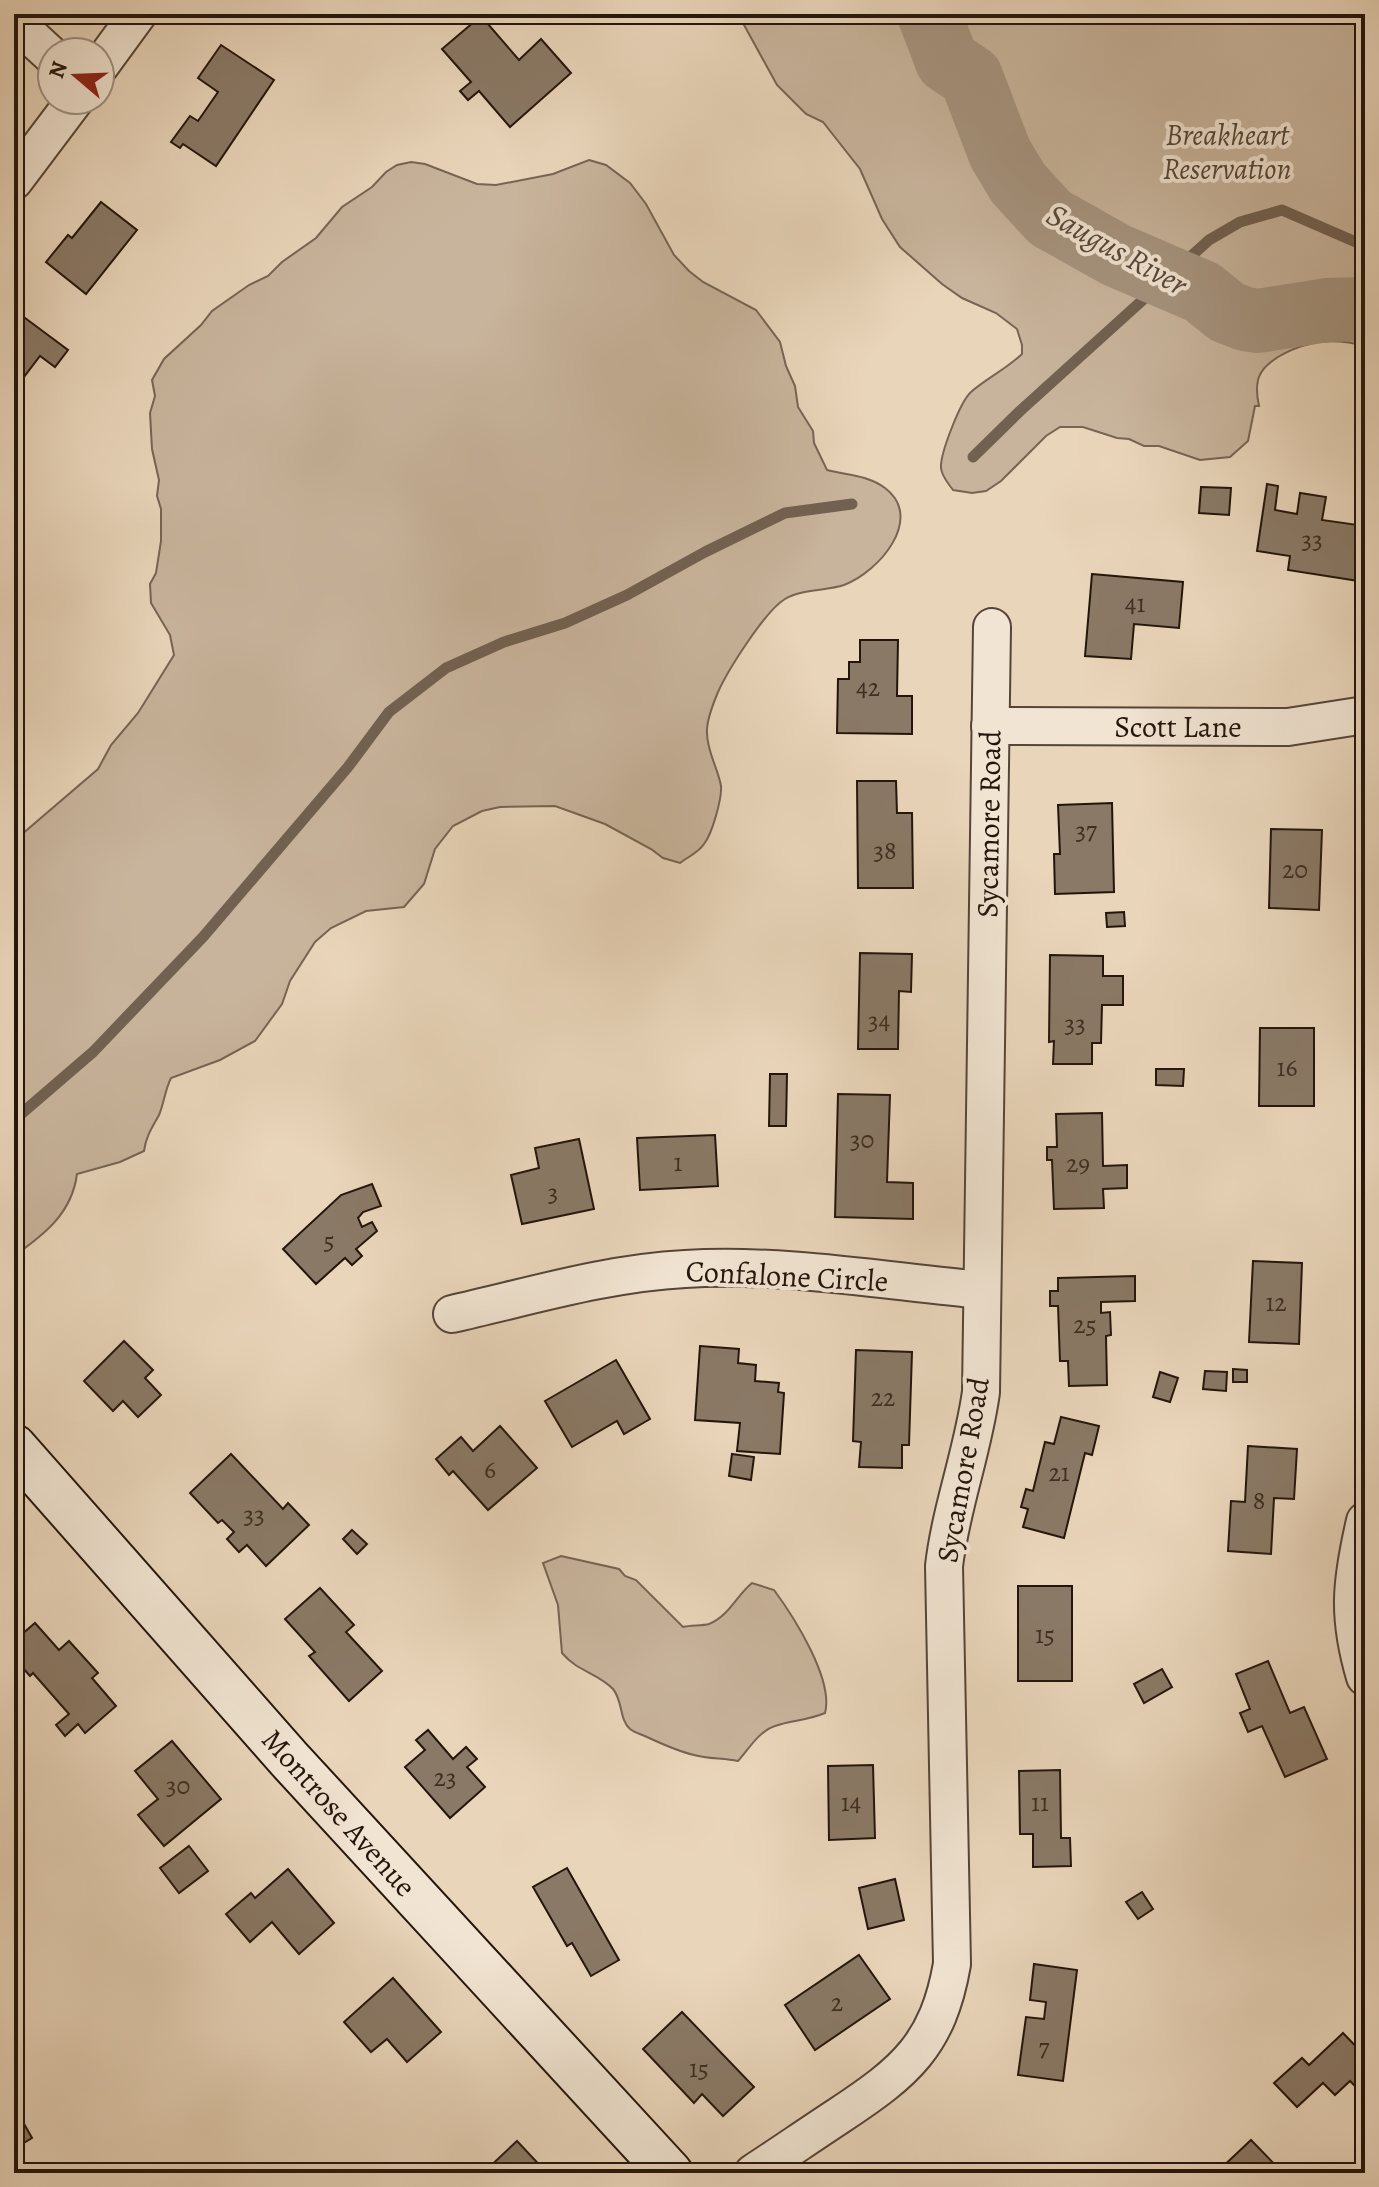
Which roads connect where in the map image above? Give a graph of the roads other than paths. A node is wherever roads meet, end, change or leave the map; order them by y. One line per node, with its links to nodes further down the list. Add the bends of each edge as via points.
1 (138, 14): 4 (street)
2 (14, 21): 3 (street)
3 (36, 41)
4 (116, 44)
5 (63, 116): 6 (street)
6 (14, 181)
7 (992, 627): 9 (street, Sycamore Road)
8 (1365, 715): 9 (street, Scott Lane, via 1288,727)
9 (990, 726): 10 (street, Sycamore Road)
10 (982, 1290): 11 (street, Confalone Circle, via 760,1269 687,1269 611,1278); 16 (street, Sycamore Road, via 980,1401 944,1566 952,1942 948,1986 933,2027 892,2079)
11 (452, 1314)
12 (14, 1447): 15 (main road, Montrose Avenue, via 289,1759)
13 (1365, 1521): 14 (street, via 1352,1574 1352,1618)
14 (1365, 1677)
15 (670, 2173)
16 (753, 2173)

